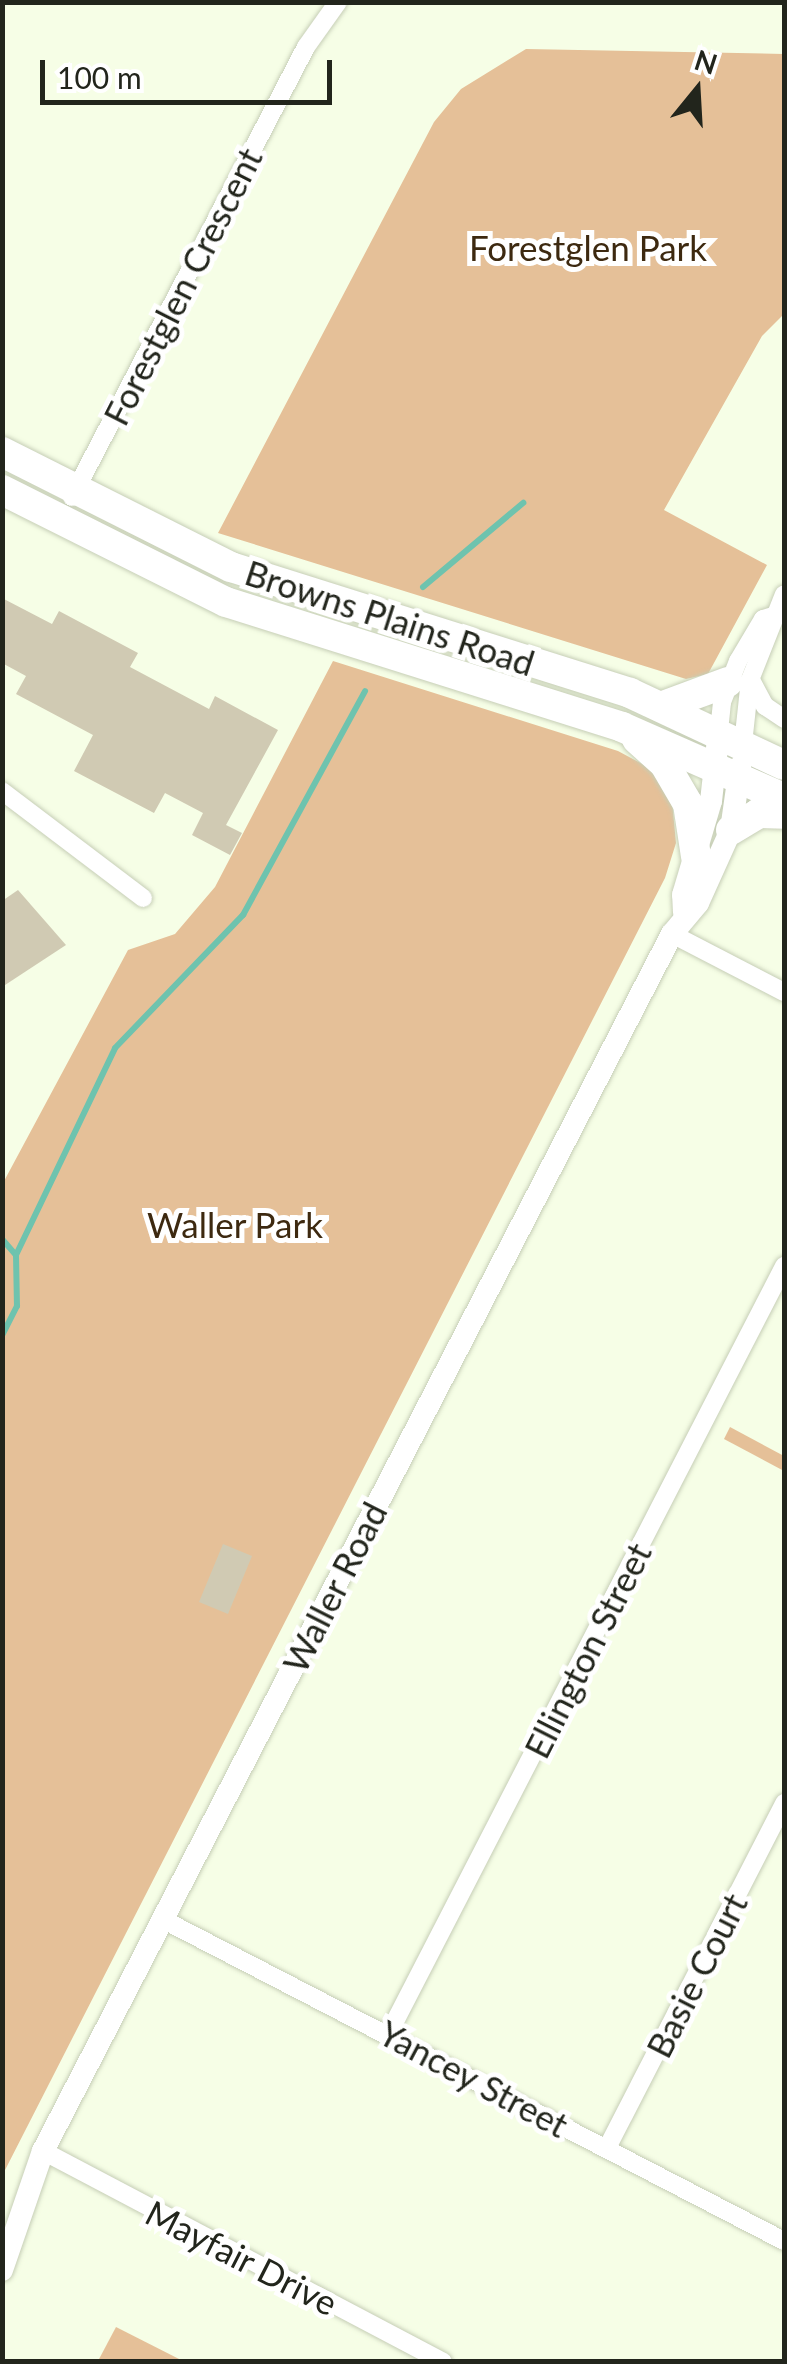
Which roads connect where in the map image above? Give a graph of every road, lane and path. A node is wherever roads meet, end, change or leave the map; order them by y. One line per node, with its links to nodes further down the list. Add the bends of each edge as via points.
1 (338, 2): 4 (street, Forestglen Crescent, via 306,46)
2 (2, 452): 4 (main road, Browns Plains Road)
3 (2, 490): 5 (main road, Browns Plains Road)
4 (75, 491): 5 (street, Forestglen Crescent); 8 (main road, Browns Plains Road, via 231,567)
5 (59, 519): 10 (main road, Browns Plains Road, via 226,602)
6 (784, 594): 7 (street, via 774,616 763,619)
7 (739, 681): 8 (main road); 9 (street); 11 (street); 11 (street)
8 (663, 706): 11 (main road, Browns Plains Road)
9 (784, 719)
10 (622, 727): 13 (main road, Browns Plains Road); 18 (main road, via 664,764 682,792 693,818)
11 (731, 738): 12 (main road, Browns Plains Road); 13 (street, Waller Road)
12 (784, 764)
13 (728, 771): 15 (main road, Browns Plains Road); 17 (street, Waller Road); 18 (street, Waller Road)
14 (2, 791): 19 (street)
15 (784, 798)
16 (784, 814): 17 (main road, via 759,813)
17 (731, 830): 20 (street, Waller Road, via 698,903)
18 (696, 856): 20 (street, Waller Road)
19 (144, 898)
20 (684, 912): 21 (street, Waller Road)
21 (672, 934): 22 (street); 25 (street, Waller Road)
22 (784, 992)
23 (784, 1266): 26 (street, Ellington Street)
24 (784, 1802): 27 (street, Basie Court)
25 (162, 1919): 26 (street, Yancey Street); 28 (street, Waller Road)
26 (389, 2033): 27 (street, Yancey Street)
27 (607, 2148): 29 (street, Yancey Street)
28 (43, 2151): 30 (street, Waller Road); 31 (street, Mayfair Drive)
29 (784, 2242)
30 (2, 2270)
31 (443, 2362)

